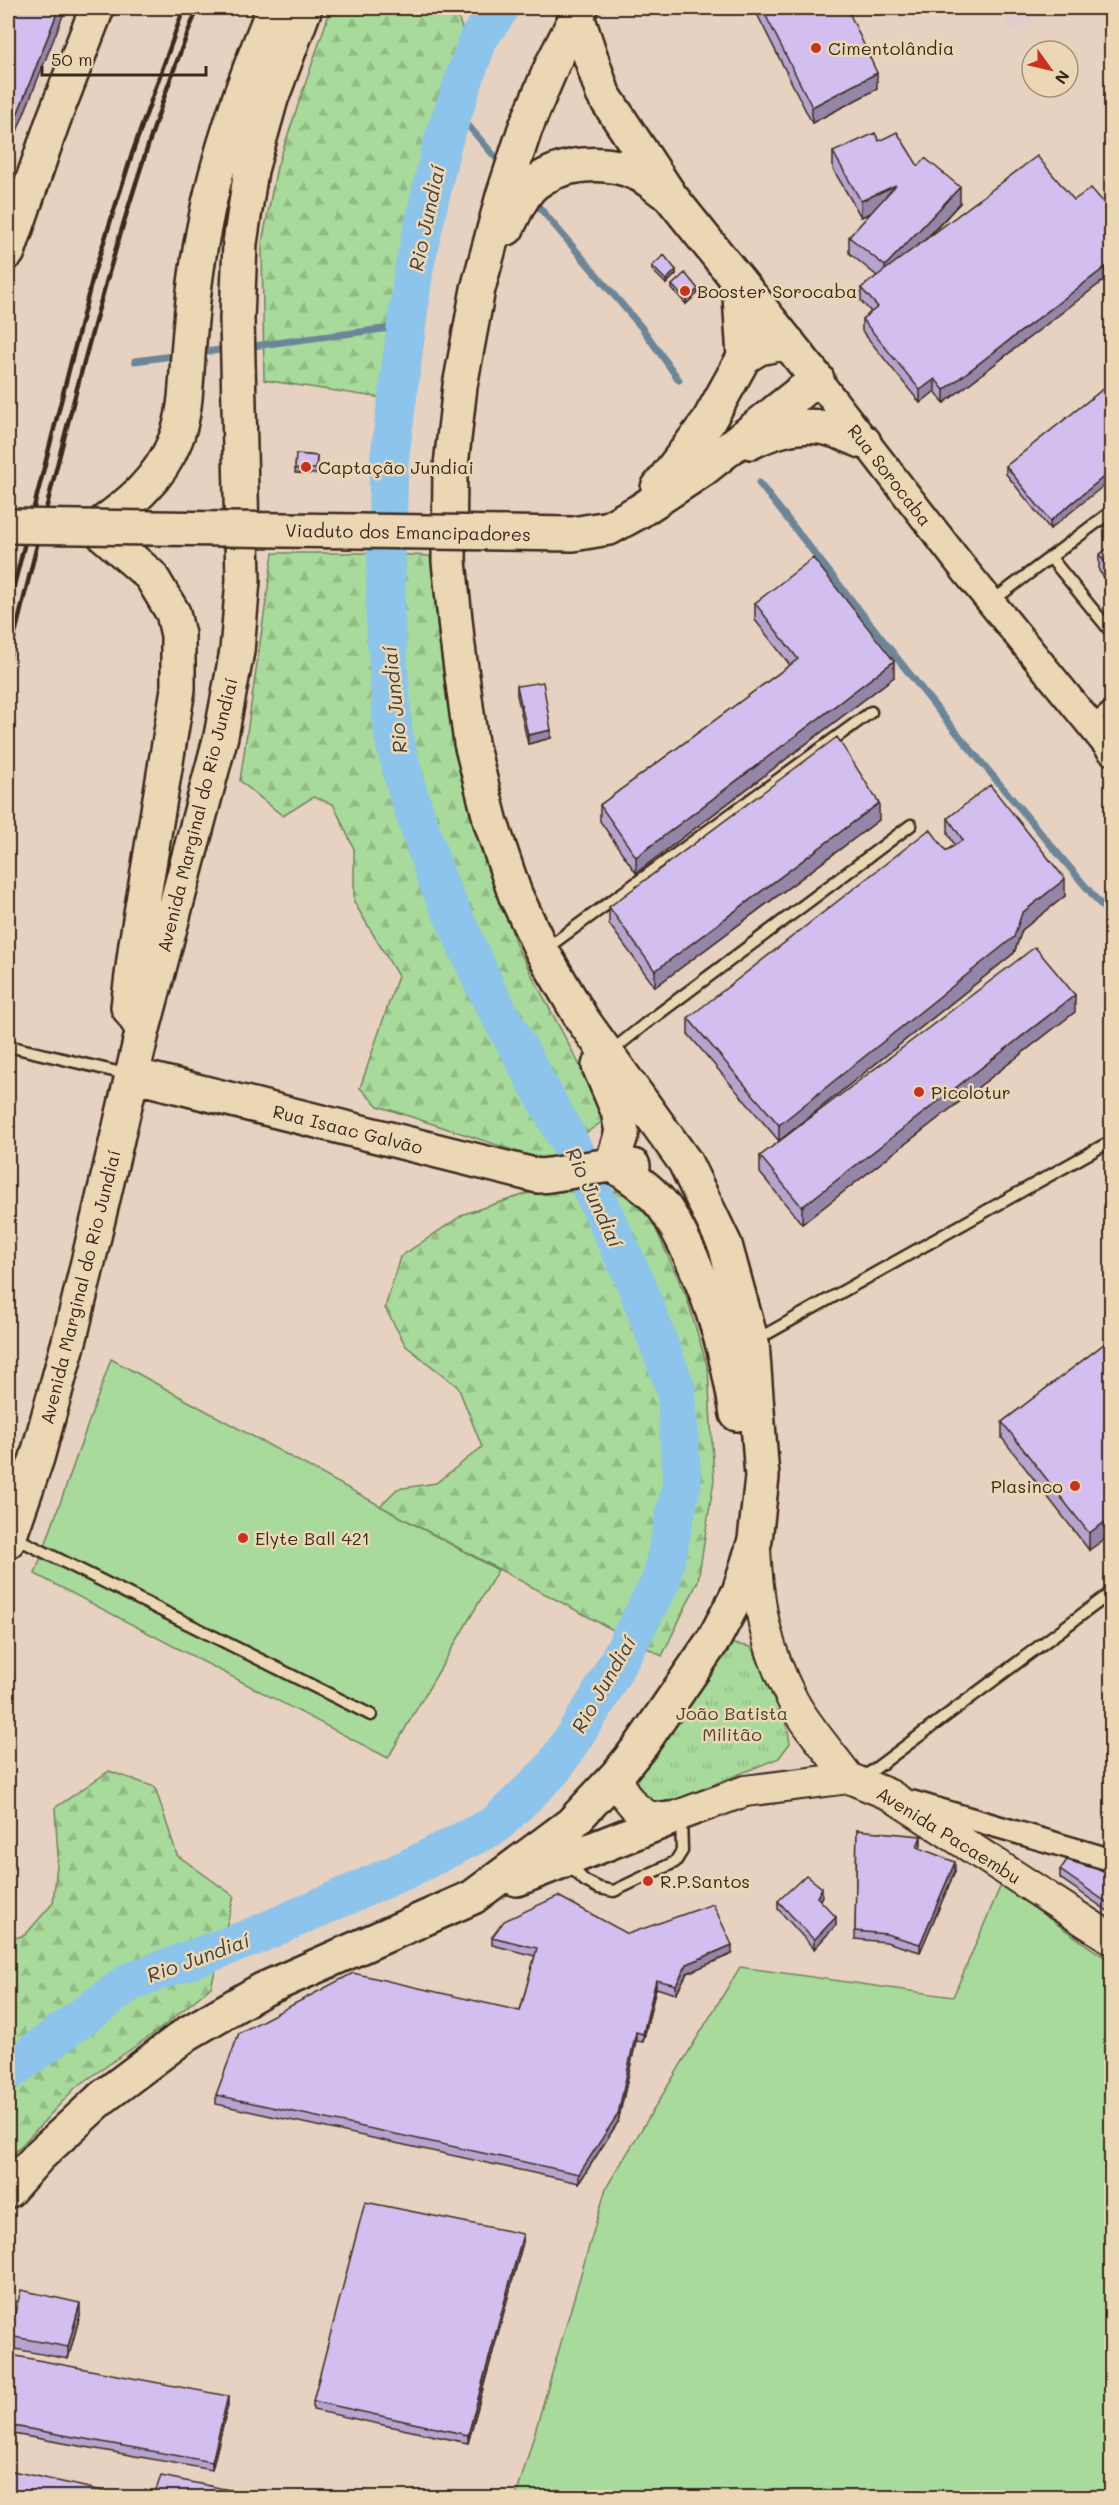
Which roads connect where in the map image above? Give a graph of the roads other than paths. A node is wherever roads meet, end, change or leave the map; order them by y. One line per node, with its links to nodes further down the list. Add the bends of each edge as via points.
1 (97, 8): 6 (main road, via 52,121)
2 (274, 8): 17 (main road, via 220,157 202,234 183,408 175,441 141,494)
3 (305, 8): 28 (main road, Avenida Marginal do Rio Jundiaí, via 268,109 251,170 240,243 237,319 243,580 237,651 221,736)
4 (579, 12): 5 (main road, via 603,94); 8 (main road, via 525,129)
5 (671, 197): 7 (main road, Rua Sorocaba); 8 (main road, via 639,173 620,167 586,165 553,174 534,184 520,201)
6 (8, 252)
7 (732, 271): 9 (main road, Rua Sorocaba); 10 (main road, via 740,296)
8 (478, 289): 26 (main road, via 460,386 450,474 448,561 471,743 515,894)
9 (788, 342): 10 (main road, via 759,348); 11 (main road, Rua Sorocaba)
10 (744, 357): 15 (main road, via 708,422)
11 (817, 379): 12 (street, Rua Sorocaba); 13 (main road)
12 (864, 442): 13 (main road, via 820,426 795,428 763,435); 19 (street, Rua Sorocaba)
13 (702, 470): 15 (main road, Viaduto dos Emancipadores)
14 (1112, 511): 18 (lane)
15 (638, 512): 17 (main road, Viaduto dos Emancipadores, bridge, via 609,528 573,534)
16 (8, 526): 17 (main road, Viaduto dos Emancipadores, bridge)
17 (96, 528): 28 (main road, via 151,576 173,613 178,635 178,689 128,1007)
18 (1050, 557): 19 (lane); 20 (lane)
19 (990, 602): 23 (street, Rua Sorocaba)
20 (1112, 633)
21 (1112, 705): 23 (lane)
22 (871, 711): 26 (lane)
23 (1089, 725): 24 (street, Rua Sorocaba)
24 (1112, 751)
25 (910, 825): 30 (lane)
26 (542, 951): 27 (main road)
27 (582, 1019): 30 (main road); 33 (main road, via 622,1132)
28 (143, 1029): 31 (main road, Avenida Marginal do Rio Jundiaí)
29 (8, 1046): 31 (lane)
30 (607, 1055): 34 (main road, via 685,1162)
31 (132, 1075): 33 (main road, Rua Isaac Galvão, via 538,1176); 36 (main road, Avenida Marginal do Rio Jundiaí, via 71,1334 37,1458)
32 (1104, 1144): 35 (lane)
33 (605, 1166): 34 (main road, Rua Isaac Galvão, via 646,1168 665,1177); 40 (main road, via 660,1202 677,1228 715,1316 730,1369 739,1424 740,1485 734,1532 718,1582 696,1627 616,1752)
34 (725, 1245): 35 (main road)
35 (752, 1343): 37 (main road, via 762,1477)
36 (9, 1538): 39 (lane)
37 (755, 1540): 40 (main road, via 738,1593 714,1639); 41 (main road, via 757,1588 765,1634 793,1701)
38 (1112, 1592): 41 (lane)
39 (371, 1715)
40 (617, 1775): 43 (main road, via 624,1794 647,1816); 46 (main road, via 571,1824)
41 (853, 1780): 42 (main road, Avenida Pacaembu); 43 (main road, Avenida Pacaembu, via 745,1791)
42 (890, 1795): 45 (street); 47 (main road, Avenida Pacaembu)
43 (675, 1817): 44 (main road); 44 (lane, via 682,1851 675,1862 614,1891 585,1881)
44 (563, 1860): 46 (main road)
45 (1112, 1860)
46 (473, 1897): 48 (main road, via 262,1990 188,2033 103,2097 40,2155)
47 (1112, 1939)
48 (8, 2191)

